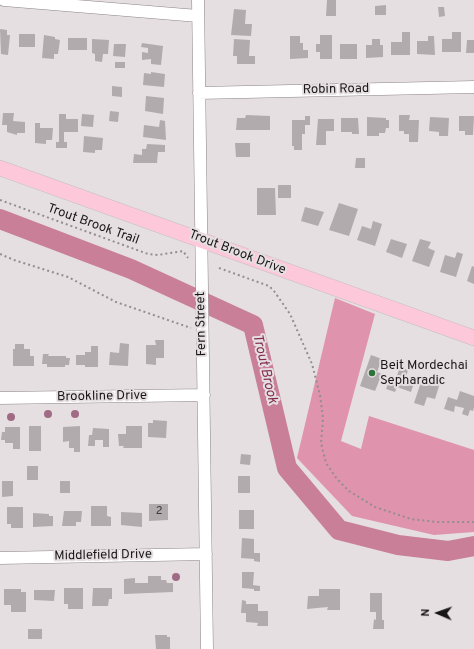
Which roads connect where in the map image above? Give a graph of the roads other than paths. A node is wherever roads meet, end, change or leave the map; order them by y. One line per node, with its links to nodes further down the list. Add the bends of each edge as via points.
1 (4, 0): 3 (street)
2 (198, 0): 3 (street, Fern Street)
3 (198, 16): 5 (street, Fern Street)
4 (474, 87): 5 (street, Robin Road)
5 (199, 93): 7 (street, Fern Street)
6 (0, 168): 7 (main road, Trout Brook Drive)
7 (201, 240): 8 (main road, Trout Brook Drive); 9 (street, Fern Street)
8 (474, 338)
9 (204, 395): 10 (street, Brookline Drive); 11 (street, Fern Street)
10 (0, 398)
11 (206, 554): 12 (street, Middlefield Drive); 13 (street, Fern Street)
12 (0, 558)
13 (207, 649)

